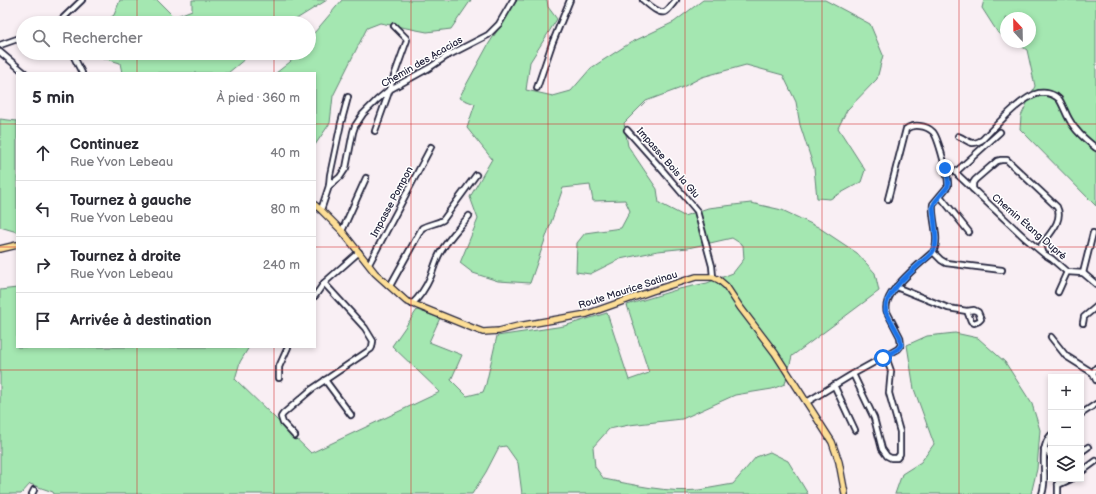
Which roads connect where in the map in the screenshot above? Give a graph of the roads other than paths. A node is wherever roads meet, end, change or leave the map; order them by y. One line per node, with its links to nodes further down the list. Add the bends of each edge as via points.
1 (82, 0): 6 (street)
2 (512, 0): 15 (street, Chemin des Acacias, via 498,24 488,35)
3 (570, 0): 14 (street)
4 (642, 0): 5 (street, via 663,12 666,12)
5 (676, 0)
6 (65, 16)
7 (394, 26): 15 (street, via 407,40)
8 (16, 39): 9 (street)
9 (0, 45)
10 (0, 52): 12 (street)
11 (76, 60): 13 (street)
12 (24, 72)
13 (82, 72)
14 (537, 88)
15 (389, 90): 18 (street); 25 (street, Chemin des Acacias, via 357,122 352,132 346,168)
16 (348, 97): 25 (street, via 330,175)
17 (627, 130): 44 (street, Impasse Bois la Glu, via 697,211)
18 (375, 131)
19 (1000, 132): 26 (street, Chemin Étang Dupré, via 956,172)
20 (958, 136): 22 (street, via 969,143 977,143 1023,102 1038,93 1045,93 1058,98 1077,131)
21 (430, 147): 40 (street, Impasse Pompon)
22 (1096, 148)
23 (476, 175): 47 (street, via 442,220 422,228)
24 (366, 178): 32 (street)
25 (330, 186): 30 (street, Chemin des Acacias)
26 (973, 189): 39 (street, Chemin Étang Dupré); 39 (street, via 975,180 998,161 1007,160 1059,210 1053,230 1042,246)
27 (940, 196): 28 (street, via 948,183 943,157 934,133 924,127 911,126 906,129); 33 (street); 38 (street, via 933,206 936,246)
28 (888, 199)
29 (316, 206): 30 (main road, Route Maurice Satinau)
30 (321, 210): 32 (main road, Route Maurice Satinau)
31 (469, 216): 51 (street, via 446,243 425,289)
32 (342, 231): 37 (main road, Route Maurice Satinau)
33 (969, 232)
34 (1093, 233): 43 (street)
35 (16, 245): 36 (main road)
36 (0, 249)
37 (359, 252): 40 (main road, Route Maurice Satinau); 45 (street)
38 (933, 252): 41 (street, via 946,263); 48 (street)
39 (1044, 254): 42 (street, Chemin Étang Dupré)
40 (369, 264): 47 (main road, Route Maurice Satinau)
41 (1002, 270)
42 (1067, 272): 43 (street, Chemin Étang Dupré); 49 (street)
43 (1083, 274): 46 (street)
44 (713, 277): 51 (main road, Route Maurice Satinau, via 696,277 587,314 499,331 483,332); 65 (main road, via 726,286)
45 (324, 283): 50 (street); 62 (street, via 365,328 373,341 371,349)
46 (1096, 284)
47 (390, 286): 51 (main road, Route Maurice Satinau)
48 (896, 288): 53 (street, via 948,308); 57 (street, via 889,298 886,312 900,337 901,345)
49 (1058, 292)
50 (316, 295)
51 (412, 304)
52 (1096, 307): 54 (street, via 1084,316)
53 (967, 311)
54 (1083, 322)
55 (1051, 337): 59 (street, via 1066,356)
56 (288, 348): 61 (street, via 279,367)
57 (886, 357): 60 (street); 60 (street, via 891,371 889,392 900,432 900,454 897,458 887,456 882,449 874,418)
58 (1096, 368): 59 (street)
59 (1093, 373): 63 (street)
60 (853, 374): 64 (street)
61 (279, 378)
62 (325, 380): 68 (street); 70 (street, via 281,417)
63 (1096, 380)
64 (834, 385): 65 (street); 69 (street)
65 (806, 402): 81 (main road, via 836,450)
66 (1096, 404): 67 (street)
67 (1084, 412)
68 (351, 415)
69 (855, 430)
70 (295, 436)
71 (1048, 440): 73 (street)
72 (1088, 447): 74 (street)
73 (1044, 449): 75 (street); 82 (street, via 1045,484)
74 (1084, 450)
75 (1048, 451)
76 (1096, 461): 77 (street)
77 (1084, 470)
78 (1058, 482): 80 (street)
79 (1065, 482): 80 (street)
80 (1058, 486): 83 (street)
81 (845, 494)
82 (1042, 494)
83 (1058, 494)

